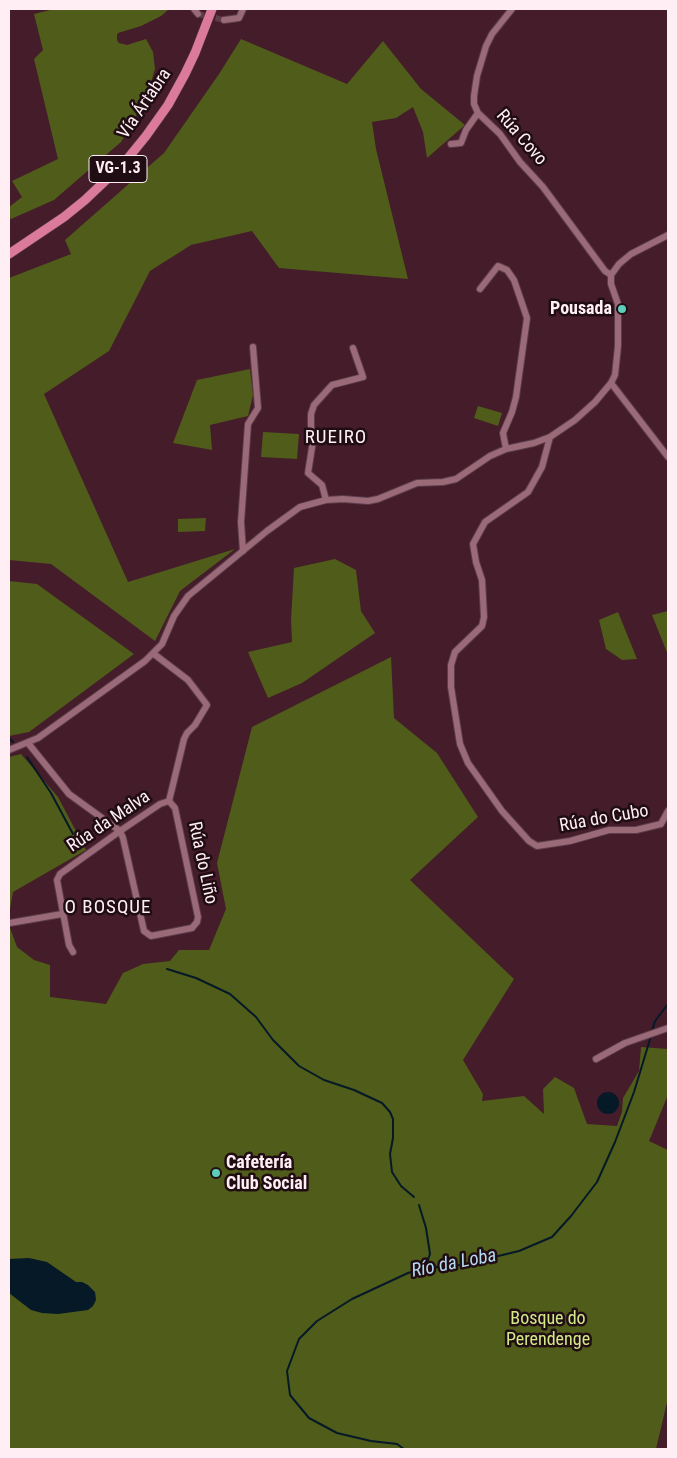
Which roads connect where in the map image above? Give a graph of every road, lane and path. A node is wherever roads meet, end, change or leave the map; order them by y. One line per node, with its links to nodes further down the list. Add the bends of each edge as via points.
1 (212, 9): 6 (highway, Vía Ártabra / VG-1.3)
2 (218, 9): 6 (highway, VG-1.3)
3 (243, 9): 5 (street, via 239,18)
4 (512, 9): 7 (street, Rúa Covo, via 486,46 474,96)
5 (224, 20)
6 (195, 53): 10 (highway, Vía Ártabra / VG-1.3, via 168,105 124,163 64,217)
7 (478, 113): 8 (street, via 460,143); 11 (street, Rúa Covo, via 500,134)
8 (451, 144)
9 (668, 235): 11 (street, via 631,254)
10 (9, 254)
11 (611, 275): 15 (street, via 618,304 618,321 617,367)
12 (480, 289): 17 (street, via 498,266 507,270 514,280 527,318 516,397 503,433)
13 (253, 347): 20 (street, via 258,408 248,424 241,522)
14 (353, 348): 19 (street, via 363,377 332,386 314,405 311,414 313,441 308,473 322,485)
15 (611, 383): 16 (street, via 582,414); 18 (street)
16 (550, 437): 17 (street); 25 (street, Rúa do Cubo, via 542,467 528,492 486,522 473,544 482,580 484,617 482,626 455,652 451,665 460,744 468,763 502,811 537,846 609,830 636,830 661,824)
17 (506, 449): 19 (street, via 456,479 417,483 368,501)
18 (668, 457)
19 (326, 500): 20 (street, via 300,507)
20 (243, 551): 21 (street, via 188,596)
21 (154, 654): 22 (street, via 64,721); 24 (street, Rúa da Malva, via 188,680 207,705 184,739)
22 (28, 743): 23 (street); 26 (street, via 69,794)
23 (9, 750)
24 (169, 801): 26 (street, Rúa da Malva); 26 (street, Rúa do Liño, via 175,808 198,917 192,928 151,936 144,931)
25 (668, 811)
26 (120, 831): 27 (street, Rúa da Malva, via 60,874 56,880)
27 (62, 914): 28 (street); 29 (street, Rúa da Malva, via 68,945)
28 (10, 923)
29 (73, 952)
30 (668, 1028): 31 (street, via 625,1042)
31 (596, 1059)

